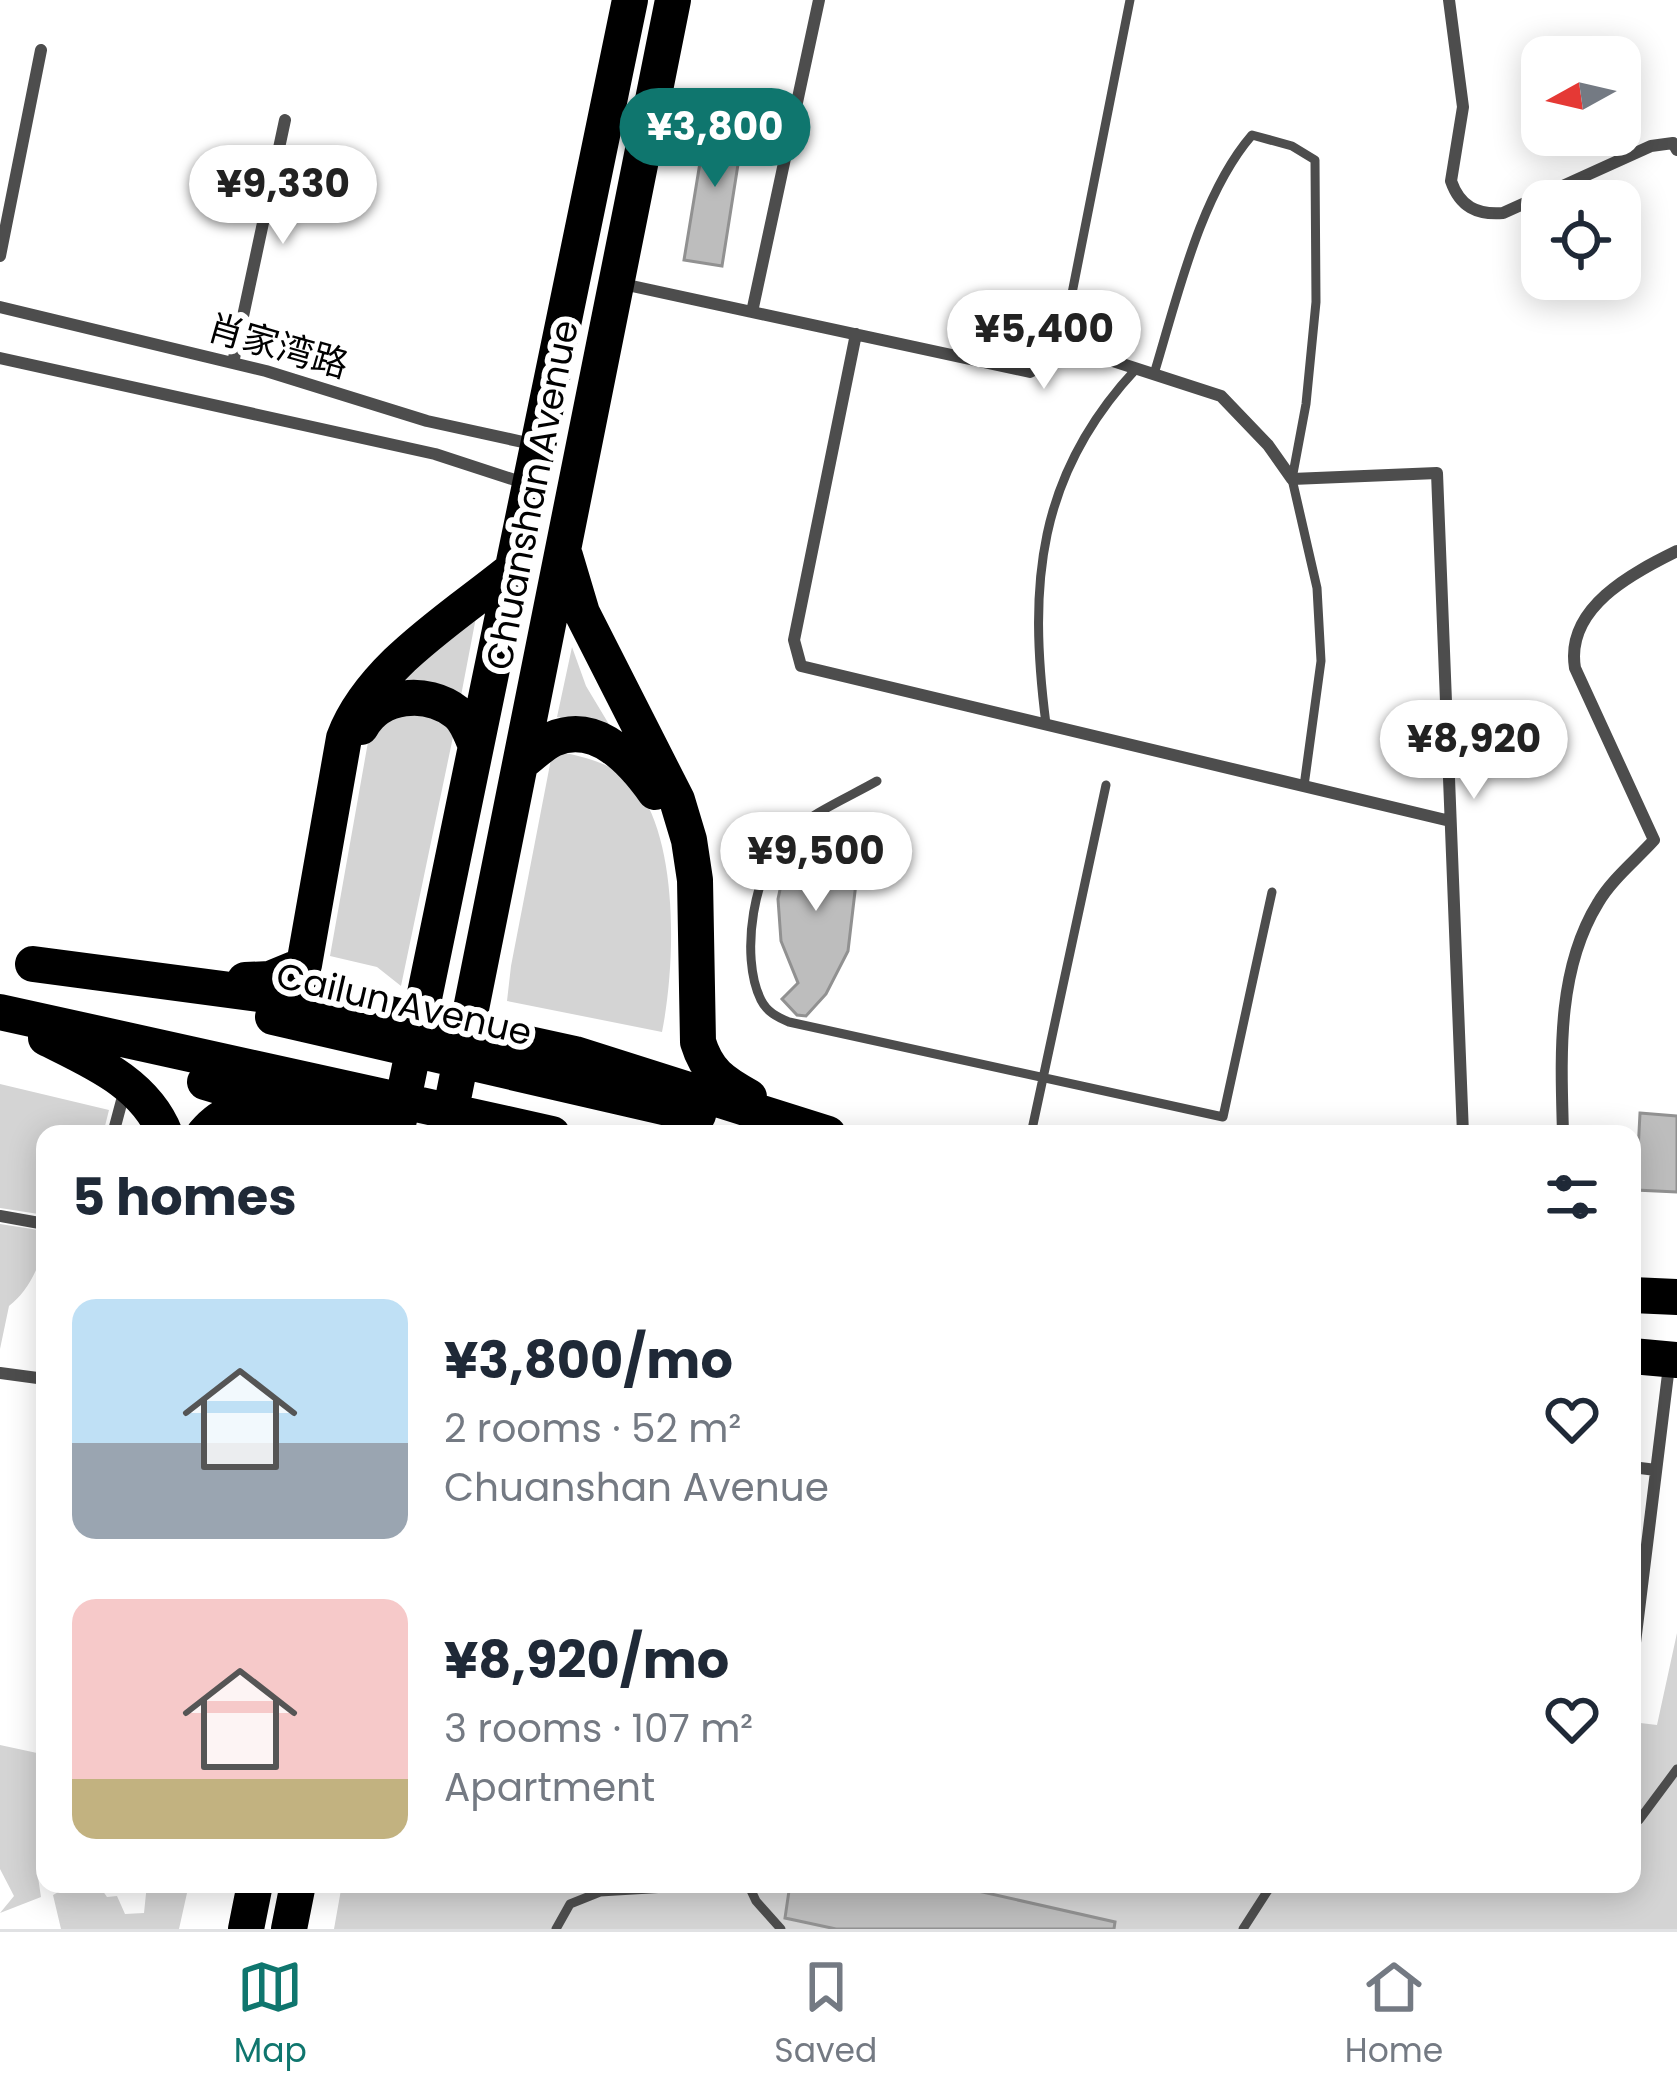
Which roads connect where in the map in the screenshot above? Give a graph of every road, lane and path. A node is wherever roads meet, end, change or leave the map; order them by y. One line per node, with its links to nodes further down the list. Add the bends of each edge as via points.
1 (630, 0): 19 (highway, Chuanshan Avenue)
2 (673, 0): 10 (highway, Chuanshan Avenue)
3 (819, 0): 12 (street)
4 (1130, 0): 15 (lane)
5 (1449, 0): 8 (street, via 1462,107 1451,182 1468,208 1503,213 1651,146 1673,142)
6 (41, 50): 9 (street)
7 (285, 120): 16 (street)
8 (1677, 150)
9 (0, 256)
10 (617, 283): 12 (street); 22 (highway, Chuanshan Avenue)
11 (0, 307): 16 (street, 肖家湾路)
12 (752, 312): 13 (street)
13 (856, 334): 15 (street, via 1030,372); 25 (street, via 794,640 801,666)
14 (0, 358): 21 (street, via 435,454)
15 (1059, 359): 17 (street, via 1076,349)
16 (233, 363): 19 (street, 肖家湾路)
17 (1136, 369): 18 (street); 25 (lane, via 1100,407 1058,491 1043,549 1037,609)
18 (1154, 374): 20 (street, via 1221,396); 20 (lane, via 1193,243 1239,150 1252,135 1315,160 1316,302)
19 (539, 446): 21 (highway, Chuanshan Avenue)
20 (1292, 479): 30 (lane, via 1317,588 1321,661); 31 (street, via 1437,473)
21 (531, 485): 24 (highway, Chuanshan Avenue)
22 (564, 551): 27 (highway, Chuanshan Avenue); 50 (highway, via 583,613 677,800 689,840 704,1062)
23 (1677, 551): 53 (street, via 1619,582 1589,615 1573,655 1654,840 1598,901 1581,940 1561,1030)
24 (514, 568): 26 (highway, Chuanshan Avenue); 34 (highway, via 384,674 355,709 304,965 270,979)
25 (1046, 724): 30 (street)
26 (476, 746): 35 (highway, Chuanshan Avenue); 35 (highway, via 461,714 436,700 384,702 361,727 319,967 323,978)
27 (522, 762): 37 (highway, via 575,734 614,747 656,792 682,885 684,992 674,1052 660,1060); 46 (highway, Chuanshan Avenue)
28 (877, 781): 38 (lane, via 790,832 769,858 754,903 761,1000 789,1022)
29 (1106, 784): 38 (lane)
30 (1304, 786): 31 (street)
31 (1450, 820): 52 (street)
32 (1272, 892): 38 (lane, via 1223,1117)
33 (16, 960): 34 (highway); 48 (highway, Cailun Avenue)
34 (167, 982): 35 (highway)
35 (414, 1006): 37 (highway); 45 (highway, Chuanshan Avenue)
36 (9, 1020): 39 (highway); 40 (highway); 47 (highway)
37 (575, 1054): 49 (highway)
38 (1043, 1078): 51 (lane)
39 (127, 1084): 41 (street); 42 (highway)
40 (319, 1116): 43 (highway, via 241,1108); 44 (highway)
41 (116, 1125)
42 (162, 1125)
43 (211, 1125)
44 (358, 1125)
45 (399, 1125)
46 (448, 1125)
47 (509, 1125)
48 (778, 1125)
49 (783, 1125)
50 (787, 1125)
51 (1033, 1125)
52 (1463, 1125)
53 (1563, 1125)
54 (0, 1216): 55 (street)
55 (36, 1222)
56 (1641, 1295): 57 (highway)
57 (1677, 1297)
58 (1641, 1357): 59 (highway)
59 (1673, 1360): 63 (street)
60 (0, 1373): 61 (street)
61 (36, 1378)
62 (1641, 1468): 63 (street)
63 (1656, 1470): 64 (street)
64 (1641, 1593)
65 (1677, 1769): 66 (lane)
66 (1641, 1817)
67 (253, 1893): 72 (highway)
68 (296, 1893): 73 (highway)
69 (598, 1893): 74 (lane, via 570,1904)
70 (752, 1893): 75 (lane)
71 (1266, 1893): 76 (lane)
72 (246, 1929)
73 (290, 1929)
74 (556, 1929)
75 (781, 1929)
76 (1243, 1929)

